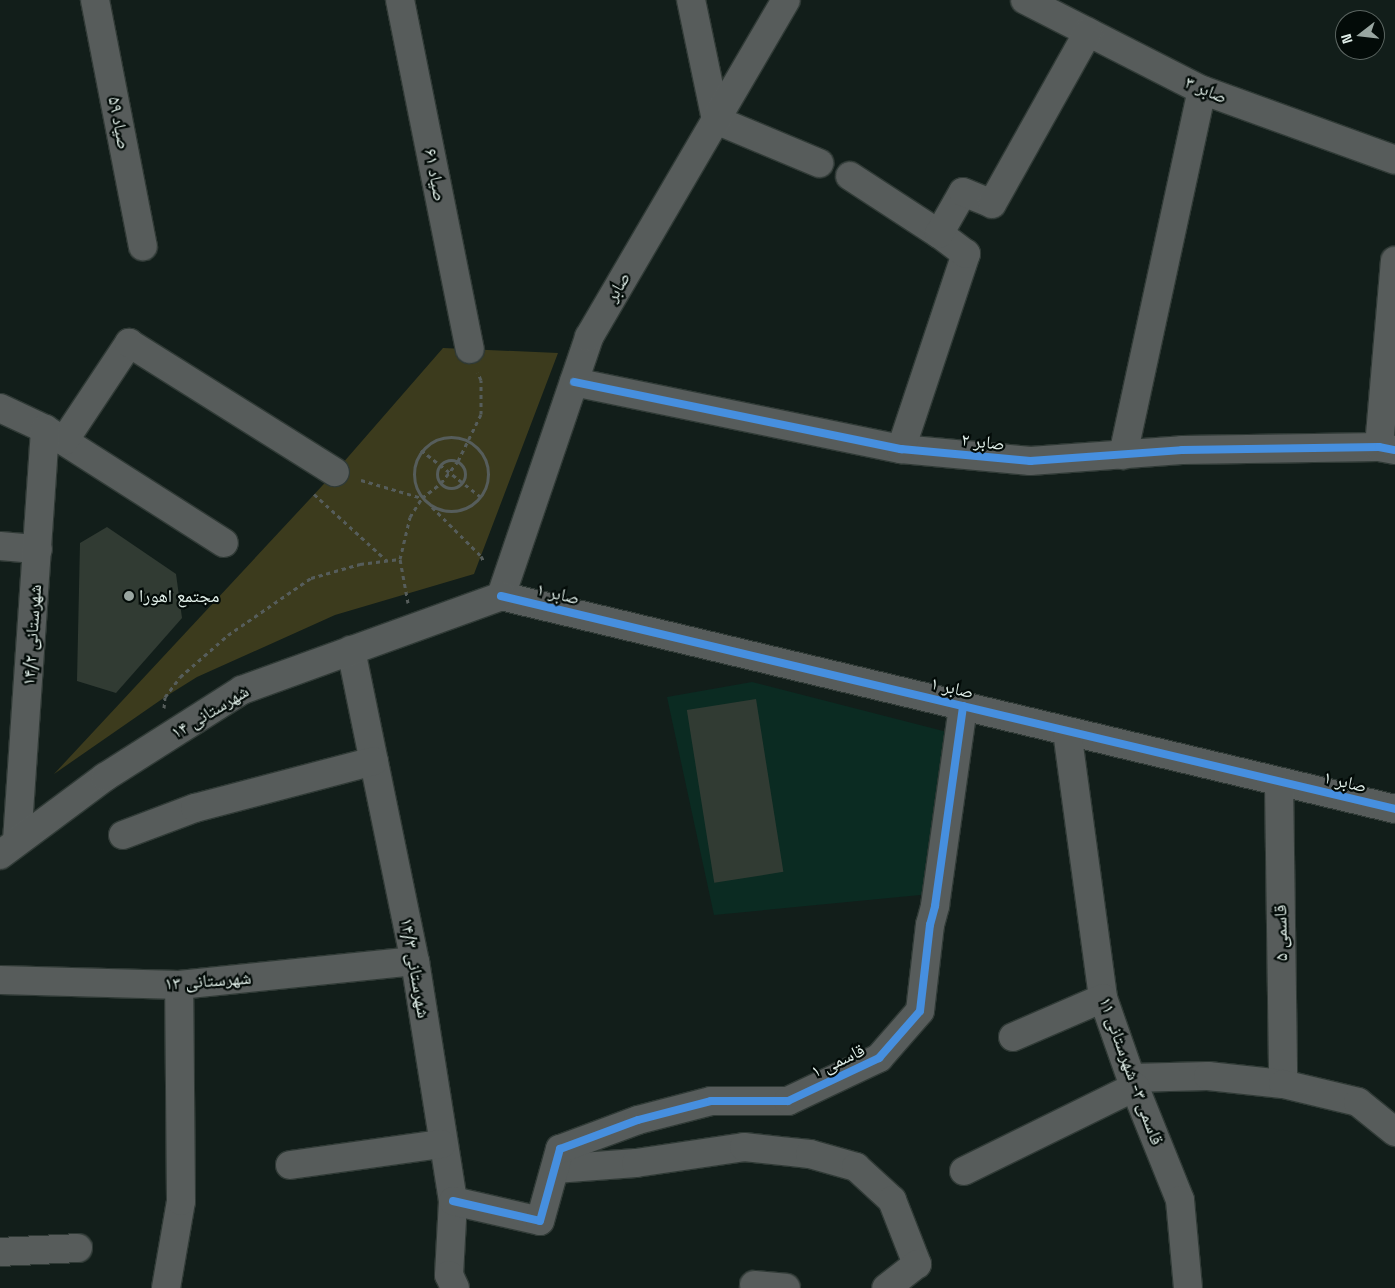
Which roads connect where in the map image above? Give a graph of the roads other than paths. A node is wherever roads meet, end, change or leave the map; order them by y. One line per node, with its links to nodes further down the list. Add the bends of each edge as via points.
1 (95, 0): 13 (street, صیاد ۵۹)
2 (400, 0): 15 (street, صیاد ۶۱)
3 (691, 0): 8 (street)
4 (786, 0): 8 (street, صابر)
5 (1026, 0): 6 (street, صابر ۳)
6 (1088, 32): 7 (street, صابر ۳); 12 (street, via 992,204 963,192)
7 (1202, 90): 9 (street, صابر ۳); 21 (street)
8 (716, 120): 10 (street); 16 (street, صابر, via 589,337)
9 (1395, 160)
10 (819, 163)
11 (850, 176): 12 (street)
12 (939, 234): 20 (street, via 966,254)
13 (143, 246)
14 (1395, 262): 19 (street)
15 (470, 349)
16 (574, 382): 20 (street, صابر ۲); 26 (street, صابر)
17 (0, 408): 18 (street)
18 (55, 435): 22 (street, via 129,343); 23 (street); 25 (street, شهرستانی ۱۴/۲)
19 (1387, 448): 21 (street, صابر ۲, via 1182,450)
20 (901, 449): 21 (street, صابر ۲, via 1030,461)
21 (1123, 455)
22 (335, 472)
23 (224, 543)
24 (0, 546): 25 (street)
25 (38, 549): 34 (street, شهرستانی ۱۴/۲)
26 (501, 596): 27 (street, شهرستانی ۱۴); 28 (street, صابر ۱)
27 (351, 650): 30 (street, شهرستانی ۱۴/۳); 34 (street, شهرستانی ۱۴, via 242,690 105,777)
28 (963, 706): 29 (street, صابر ۱); 45 (street, قاسمی ۱, via 920,1010 879,1058 788,1101 711,1101 638,1120 560,1148)
29 (1067, 731): 31 (street, صابر ۱); 38 (street, قاسمی ۳- شهرستانی ۱۱)
30 (374, 761): 33 (street, via 195,808); 35 (street, شهرستانی ۱۴/۳)
31 (1279, 782): 32 (street, صابر ۱); 41 (street, قاسمی ۵)
32 (1395, 809)
33 (123, 835)
34 (8, 848)
35 (415, 962): 37 (street, شهرستانی ۱۳); 43 (street, شهرستانی ۱۴/۳)
36 (0, 980): 37 (street, شهرستانی ۱۳)
37 (179, 985): 51 (street, via 181,1201)
38 (1103, 998): 39 (street); 40 (street, قاسمی ۳- شهرستانی ۱۱)
39 (1013, 1037)
40 (1133, 1083): 41 (street, via 1208,1076); 46 (street); 55 (street, قاسمی ۳- شهرستانی ۱۱, via 1180,1200)
41 (1283, 1084): 42 (street, via 1358,1102)
42 (1395, 1132)
43 (442, 1144): 44 (street); 47 (street, شهرستانی ۱۴/۳)
44 (290, 1165)
45 (554, 1169): 47 (street, via 540,1221); 54 (street, via 636,1163 744,1147 810,1154 856,1167 892,1200 917,1264)
46 (964, 1171)
47 (453, 1201): 52 (street, شهرستانی ۱۴/۳, via 450,1275)
48 (78, 1248): 49 (street)
49 (0, 1252)
50 (754, 1285): 53 (street)
51 (166, 1288)
52 (455, 1288)
53 (786, 1288)
54 (886, 1288)
55 (1188, 1288)

